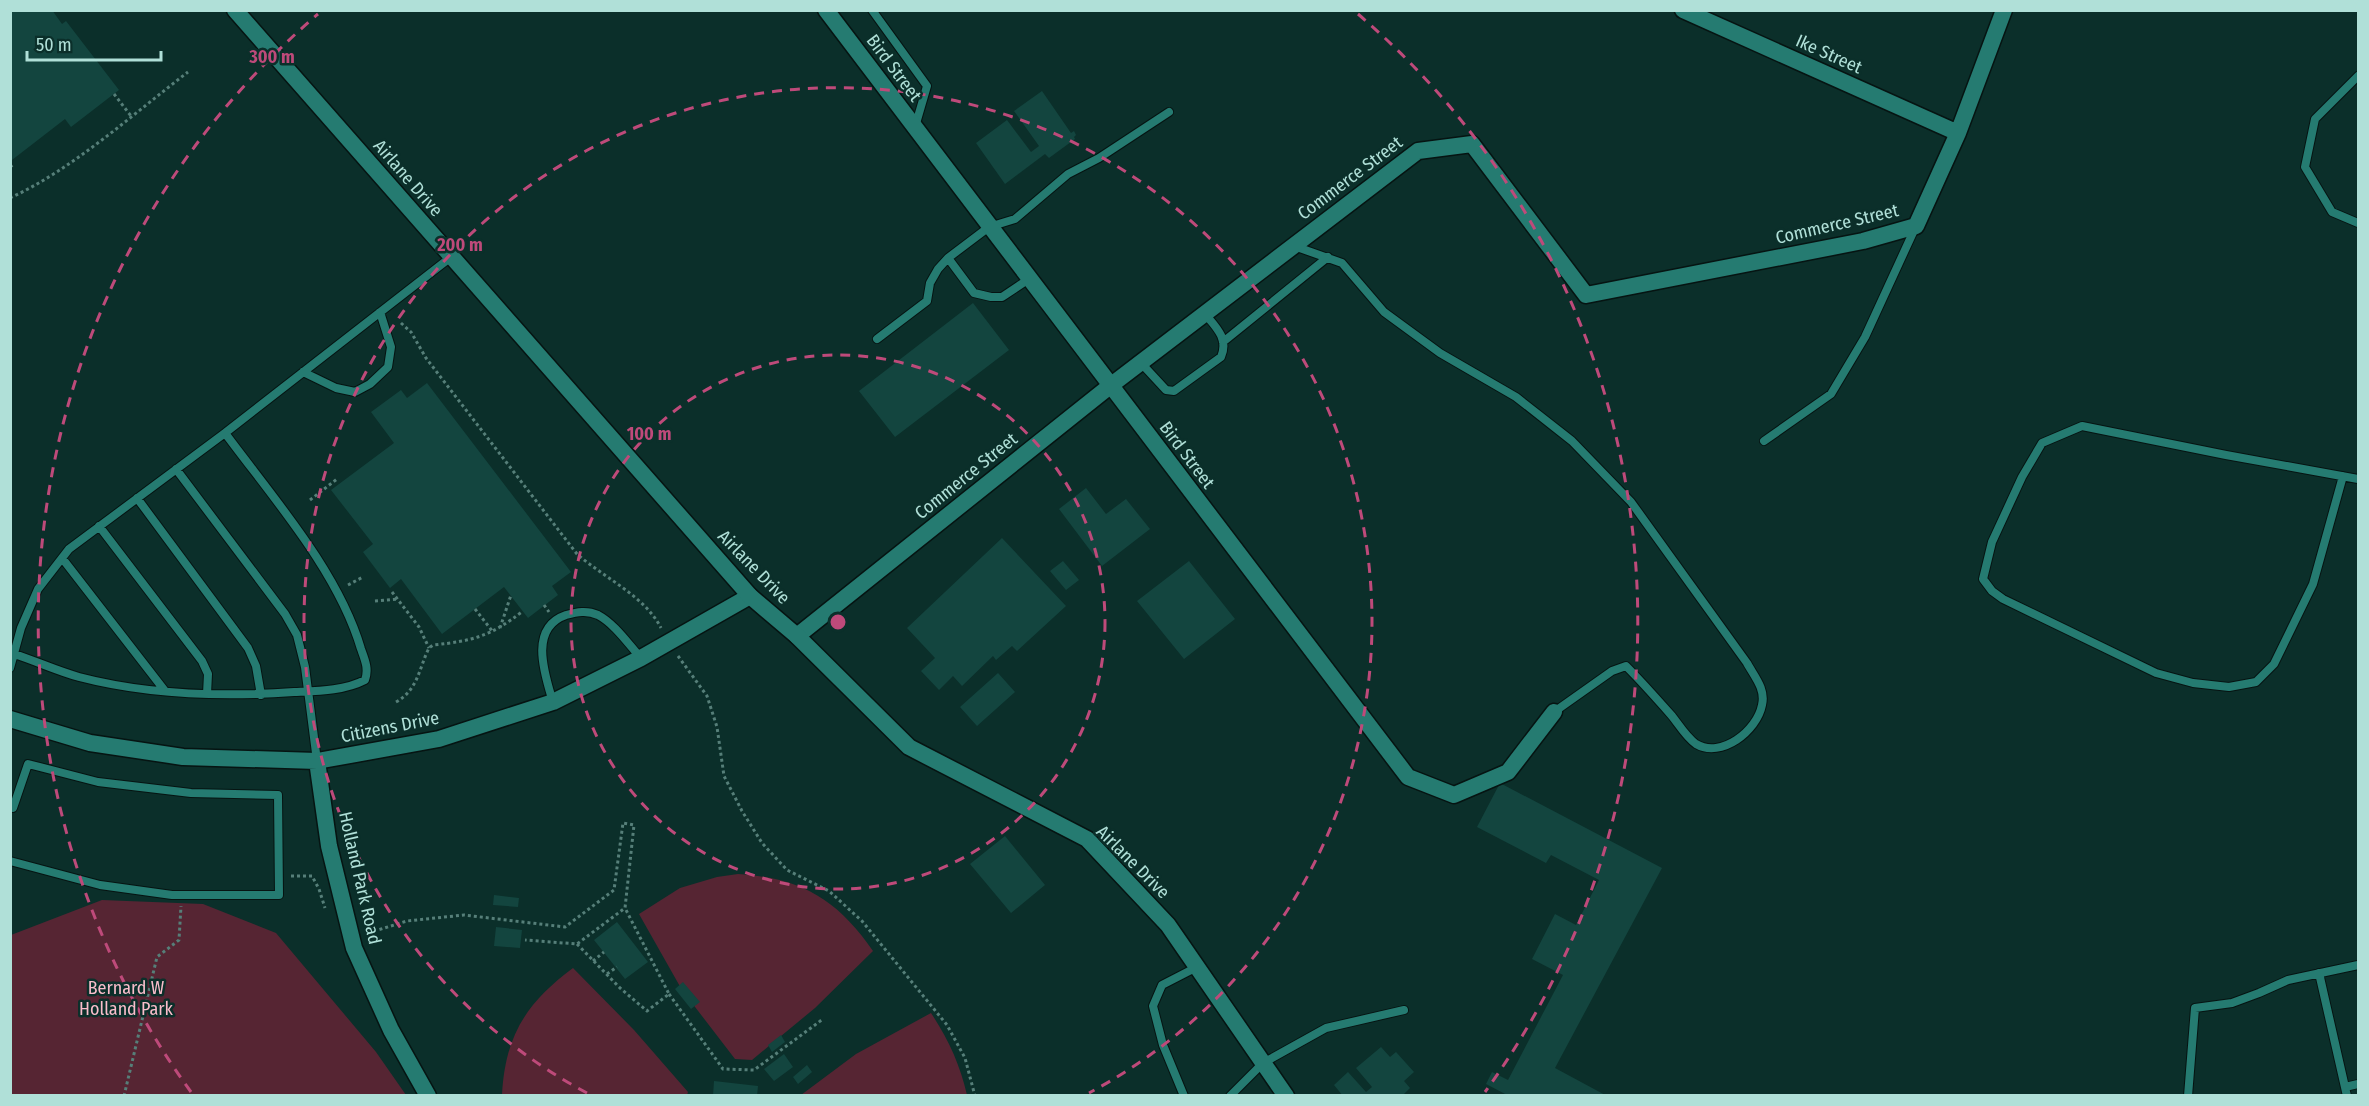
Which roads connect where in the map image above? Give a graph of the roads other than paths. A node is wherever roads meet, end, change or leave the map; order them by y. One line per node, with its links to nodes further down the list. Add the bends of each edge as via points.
1 (235, 10): 14 (street, Airlane Drive)
2 (826, 10): 8 (street, Bird Street)
3 (872, 10): 8 (lane, via 927,86)
4 (1683, 10): 9 (street, Ike Street)
5 (2004, 10): 9 (street, Commerce Street)
6 (2358, 76): 10 (lane, via 2315,119 2305,167 2332,212)
7 (1169, 112): 12 (lane, via 1068,174 1014,219)
8 (915, 127): 12 (street, Bird Street)
9 (1959, 133): 11 (street, Commerce Street)
10 (2358, 223)
11 (1916, 226): 13 (street, Commerce Street, via 1863,241 1586,296 1472,144 1418,151); 26 (lane, via 1865,337 1832,394)
12 (989, 227): 16 (lane); 17 (street, Bird Street)
13 (1294, 246): 15 (lane); 19 (street, Commerce Street)
14 (451, 256): 18 (lane); 33 (street, Airlane Drive)
15 (1328, 257): 21 (lane); 43 (lane, via 1342,263 1384,312 1440,353 1515,398 1572,441 1631,502 1761,687 1762,704 1757,719 1727,746 1711,750 1695,743 1626,666 1612,671)
16 (948, 258): 17 (lane, via 974,293 1002,297); 20 (lane, via 930,282 927,301)
17 (1029, 279): 24 (street, Bird Street)
18 (380, 312): 23 (lane); 23 (lane, via 391,347 388,367 370,384 354,392)
19 (1205, 314): 21 (lane); 22 (street, Commerce Street)
20 (877, 339)
21 (1223, 342): 22 (lane, via 1221,357 1174,391 1166,390)
22 (1141, 363): 24 (street, Commerce Street)
23 (303, 372): 25 (lane)
24 (1110, 386): 34 (street, Commerce Street); 43 (street, Bird Street, via 1408,777 1454,795 1508,772)
25 (225, 433): 27 (lane); 39 (lane, via 323,566 354,624 368,672 365,680 353,687)
26 (1764, 441)
27 (176, 469): 30 (lane); 39 (lane, via 285,614 297,635)
28 (2343, 476): 28 (lane, via 2082,426 2042,443 1992,542 1983,579 2003,599 2156,673 2229,687 2256,682 2274,664 2313,584); 29 (lane)
29 (2358, 479)
30 (137, 498): 31 (lane); 41 (lane, via 248,648)
31 (99, 526): 32 (lane); 40 (lane, via 202,661 208,674)
32 (62, 558): 35 (lane, via 38,589); 38 (lane)
33 (750, 596): 34 (street, Airlane Drive); 36 (street, Citizens Drive)
34 (797, 636): 49 (street, Airlane Drive, via 909,747 1087,839 1168,926)
35 (14, 654): 37 (lane); 38 (lane, via 80,676)
36 (641, 658): 42 (street, Citizens Drive); 42 (lane, via 598,615 580,611 562,616 546,632 541,650)
37 (10, 668)
38 (165, 691): 40 (lane)
39 (309, 691): 41 (lane); 45 (lane)
40 (207, 694): 41 (lane)
41 (261, 695)
42 (553, 702): 45 (street, Citizens Drive, via 439,739)
43 (1554, 712)
44 (10, 719): 45 (street, Citizens Drive, via 90,743 183,757)
45 (317, 761): 55 (street, Holland Park Road, via 329,846 354,948 390,1030)
46 (13, 808): 47 (lane, via 28,764 109,783 191,794 278,795 279,895 182,895 100,885)
47 (10, 861)
48 (2358, 965): 50 (lane)
49 (1197, 968): 52 (street, Airlane Drive); 56 (lane, via 1162,985 1153,1006 1163,1045)
50 (2319, 973): 54 (lane); 59 (lane, via 2288,980 2232,1003 2195,1008)
51 (1404, 1010): 52 (lane, via 1326,1028)
52 (1263, 1063): 57 (lane); 58 (street, Airlane Drive)
53 (2358, 1084): 54 (lane)
54 (2346, 1091)
55 (428, 1095)
56 (1184, 1095)
57 (1230, 1095)
58 (1286, 1095)
59 (2188, 1095)

